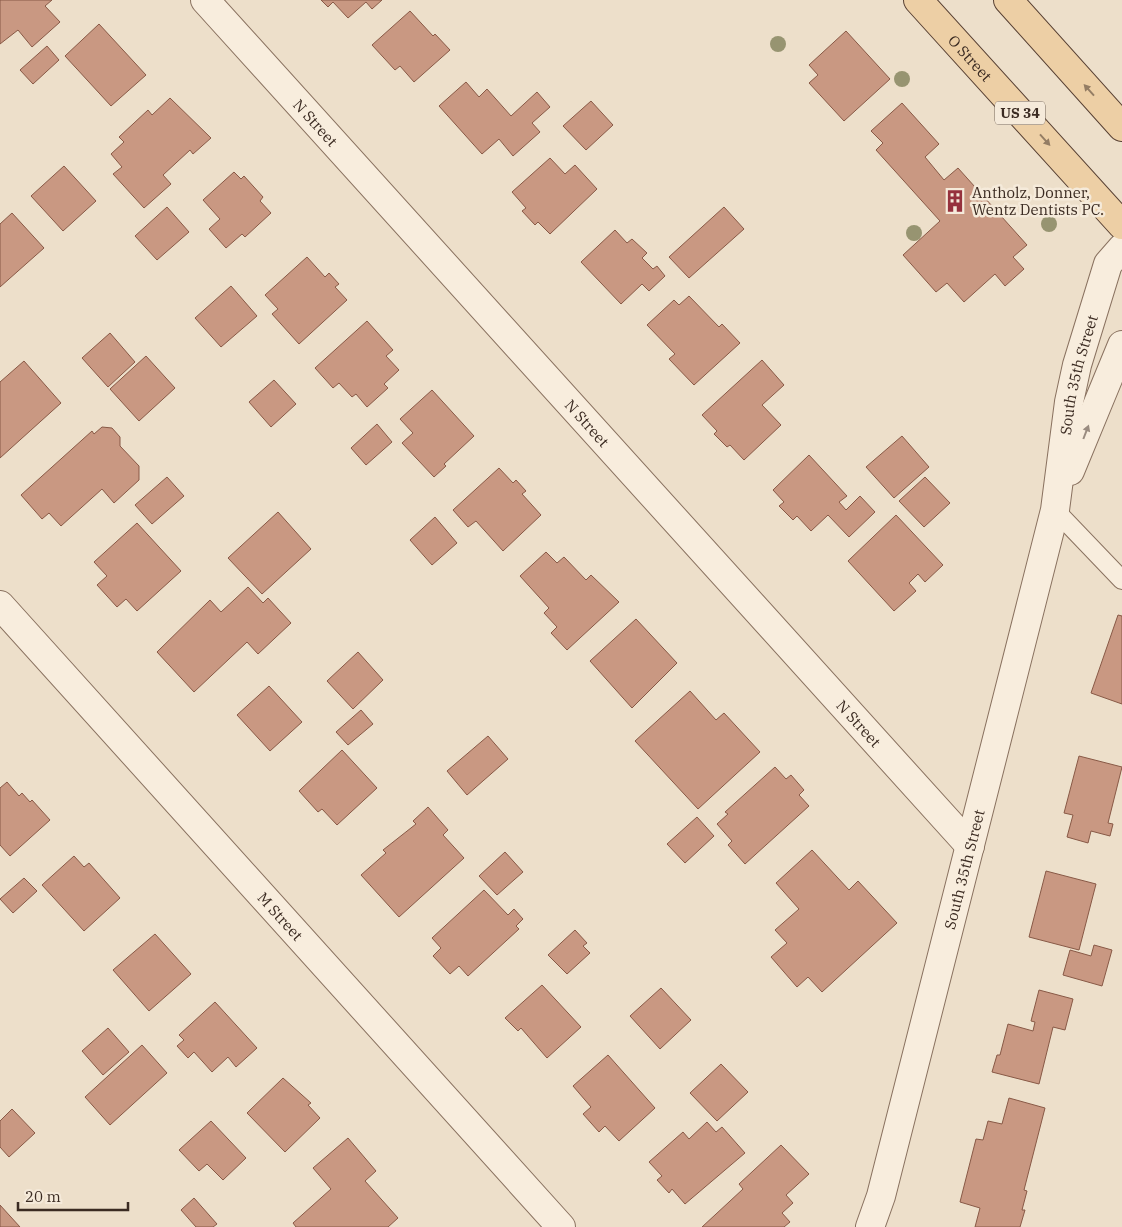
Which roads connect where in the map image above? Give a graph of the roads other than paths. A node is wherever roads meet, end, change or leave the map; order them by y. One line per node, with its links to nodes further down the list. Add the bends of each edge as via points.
1 (205, 0): 11 (street, N Street)
2 (918, 0): 5 (main road, O Street / US 34, one-way to 5)
3 (1008, 0): 4 (main road, one-way to 3)
4 (1122, 127)
5 (1122, 226)
6 (1122, 248): 8 (street, South 35th Street, via 1108,264 1077,365)
7 (1122, 345): 8 (street, South 35th Street, one-way to 7)
8 (1055, 510): 9 (lane); 11 (street, South 35th Street)
9 (1122, 580)
10 (0, 605): 12 (street, M Street)
11 (970, 846): 13 (street, South 35th Street, via 882,1196)
12 (561, 1227)
13 (870, 1227)

